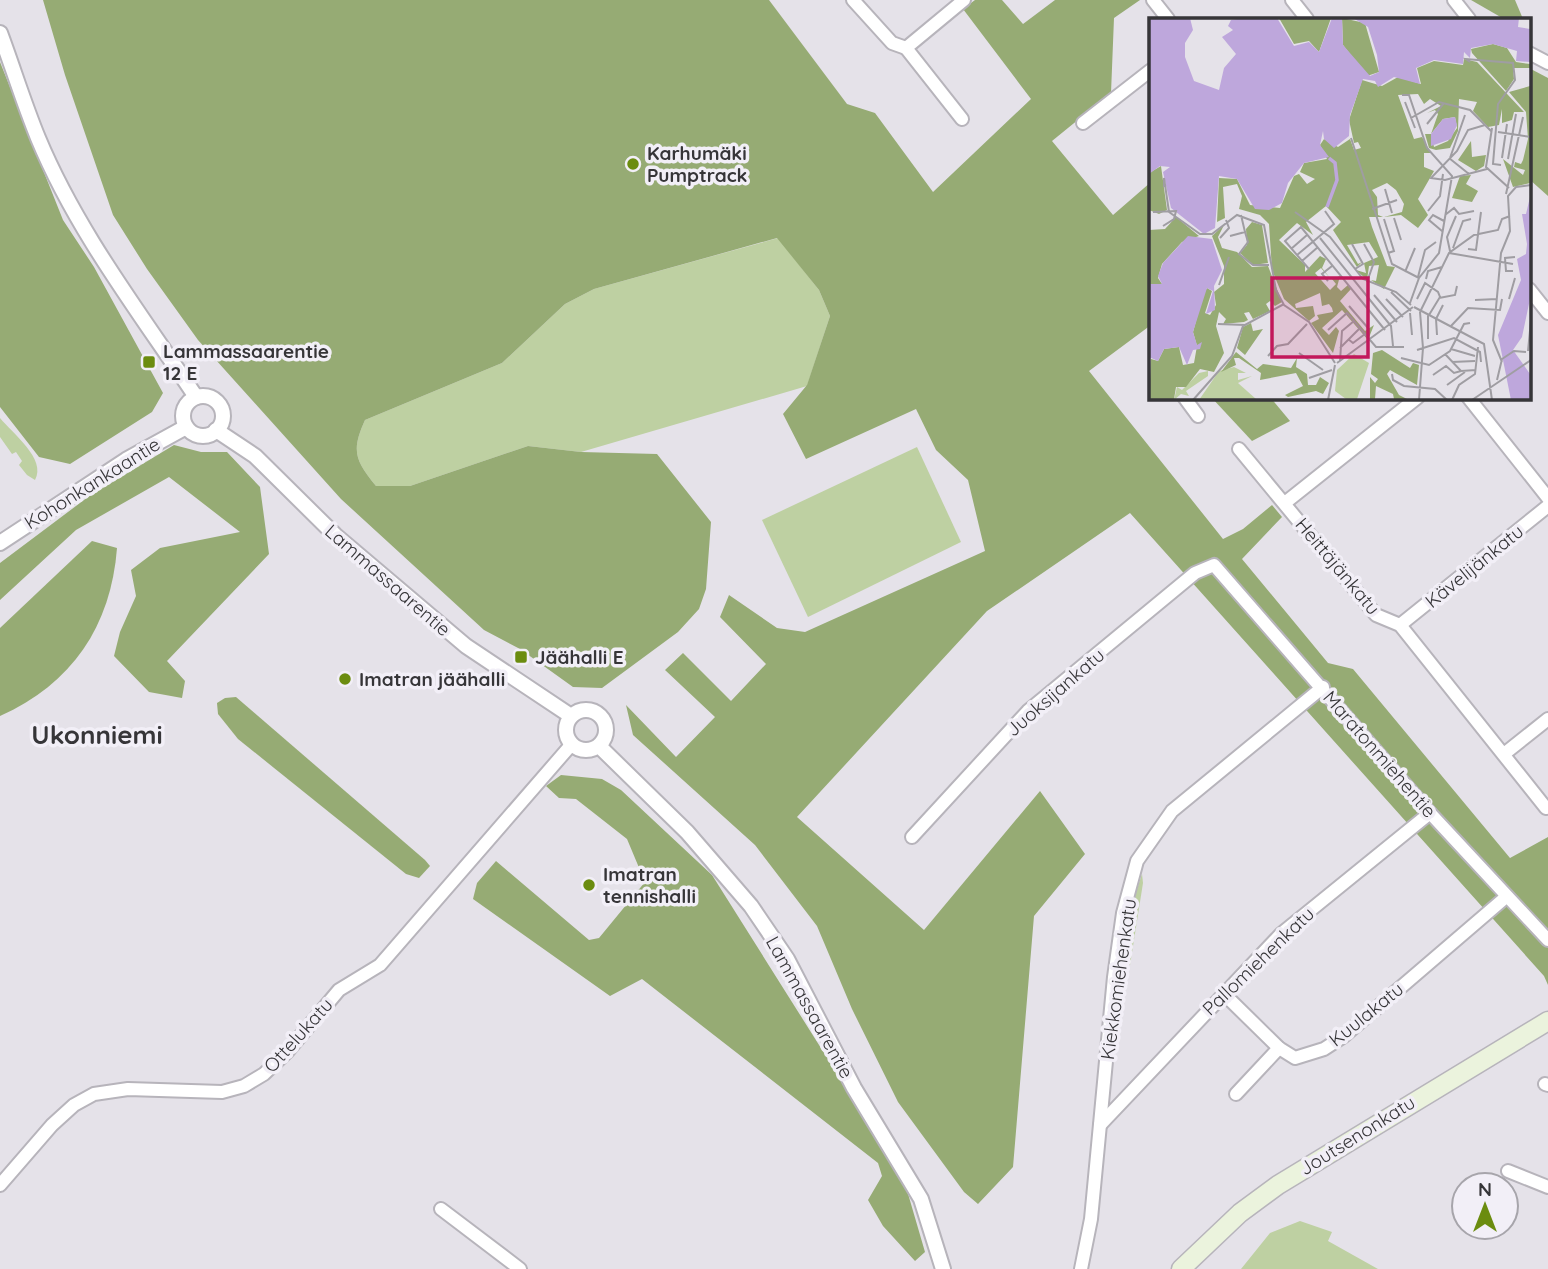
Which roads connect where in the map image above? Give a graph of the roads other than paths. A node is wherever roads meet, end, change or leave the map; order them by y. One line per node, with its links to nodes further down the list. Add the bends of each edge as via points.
1 (853, 0): 10 (street, via 892,43)
2 (964, 0): 10 (street)
3 (1153, 0): 6 (street)
4 (1292, 0): 7 (street)
5 (1454, 0): 8 (street)
6 (1167, 18)
7 (1306, 18)
8 (1468, 18)
9 (0, 33): 16 (street, via 38,139 66,194 115,280)
10 (906, 48): 12 (street)
11 (1149, 72): 13 (street)
12 (962, 118)
13 (1083, 123)
14 (1530, 290): 15 (street)
15 (1548, 313)
16 (196, 397): 21 (street, via 185,406); 22 (street, via 217,402 223,416)
17 (1185, 399): 20 (street)
18 (1415, 399): 25 (street)
19 (1470, 399): 24 (street)
20 (1198, 416)
21 (186, 427): 22 (street, via 200,435); 27 (street, Kohonkankaantie)
22 (216, 430): 31 (street, Lammassaarentie, via 270,469 335,535 447,631)
23 (1239, 449): 25 (street, Heittäjänkatu)
24 (1548, 498)
25 (1286, 502): 29 (street, Heittäjänkatu, via 1376,615)
26 (1548, 506): 29 (street, Kävelijänkatu)
27 (0, 542)
28 (1214, 565): 30 (street, Maratonmiehentie); 38 (street, Juoksijankatu, via 1195,573 1028,711)
29 (1400, 625): 35 (street, Heittäjänkatu)
30 (1323, 687): 37 (street, Maratonmiehentie); 45 (street, Kiekkomiehenkatu, via 1172,811 1138,861 1123,913)
31 (571, 716): 33 (street, via 565,730); 34 (street, via 586,710 600,716 607,731)
32 (1548, 719): 35 (street)
33 (571, 745): 34 (street, via 585,751); 47 (street, Ottelukatu, via 380,965 339,989 264,1074 222,1092 128,1089 94,1094 52,1125)
34 (599, 746): 51 (street, Lammassaarentie, via 687,832 751,906 787,959 854,1088 921,1199)
35 (1504, 754): 36 (street, Heittäjänkatu)
36 (1546, 808)
37 (1430, 813): 39 (street, Maratonmiehentie); 41 (street, Pallomiehenkatu, via 1300,917)
38 (912, 837)
39 (1506, 897): 40 (street, Maratonmiehentie); 43 (street, Kuulakatu, via 1324,1049 1295,1058)
40 (1548, 940)
41 (1223, 993): 43 (street); 45 (street, Pallomiehenkatu)
42 (1548, 1021): 53 (main road, Joutsenonkatu, via 1302,1169 1240,1213)
43 (1279, 1048): 44 (street)
44 (1236, 1094)
45 (1100, 1125): 52 (street, Kiekkomiehenkatu)
46 (1520, 1176): 48 (street)
47 (0, 1185)
48 (1548, 1187)
49 (441, 1209): 50 (street)
50 (520, 1269)
51 (943, 1269)
52 (1081, 1269)
53 (1181, 1269)

